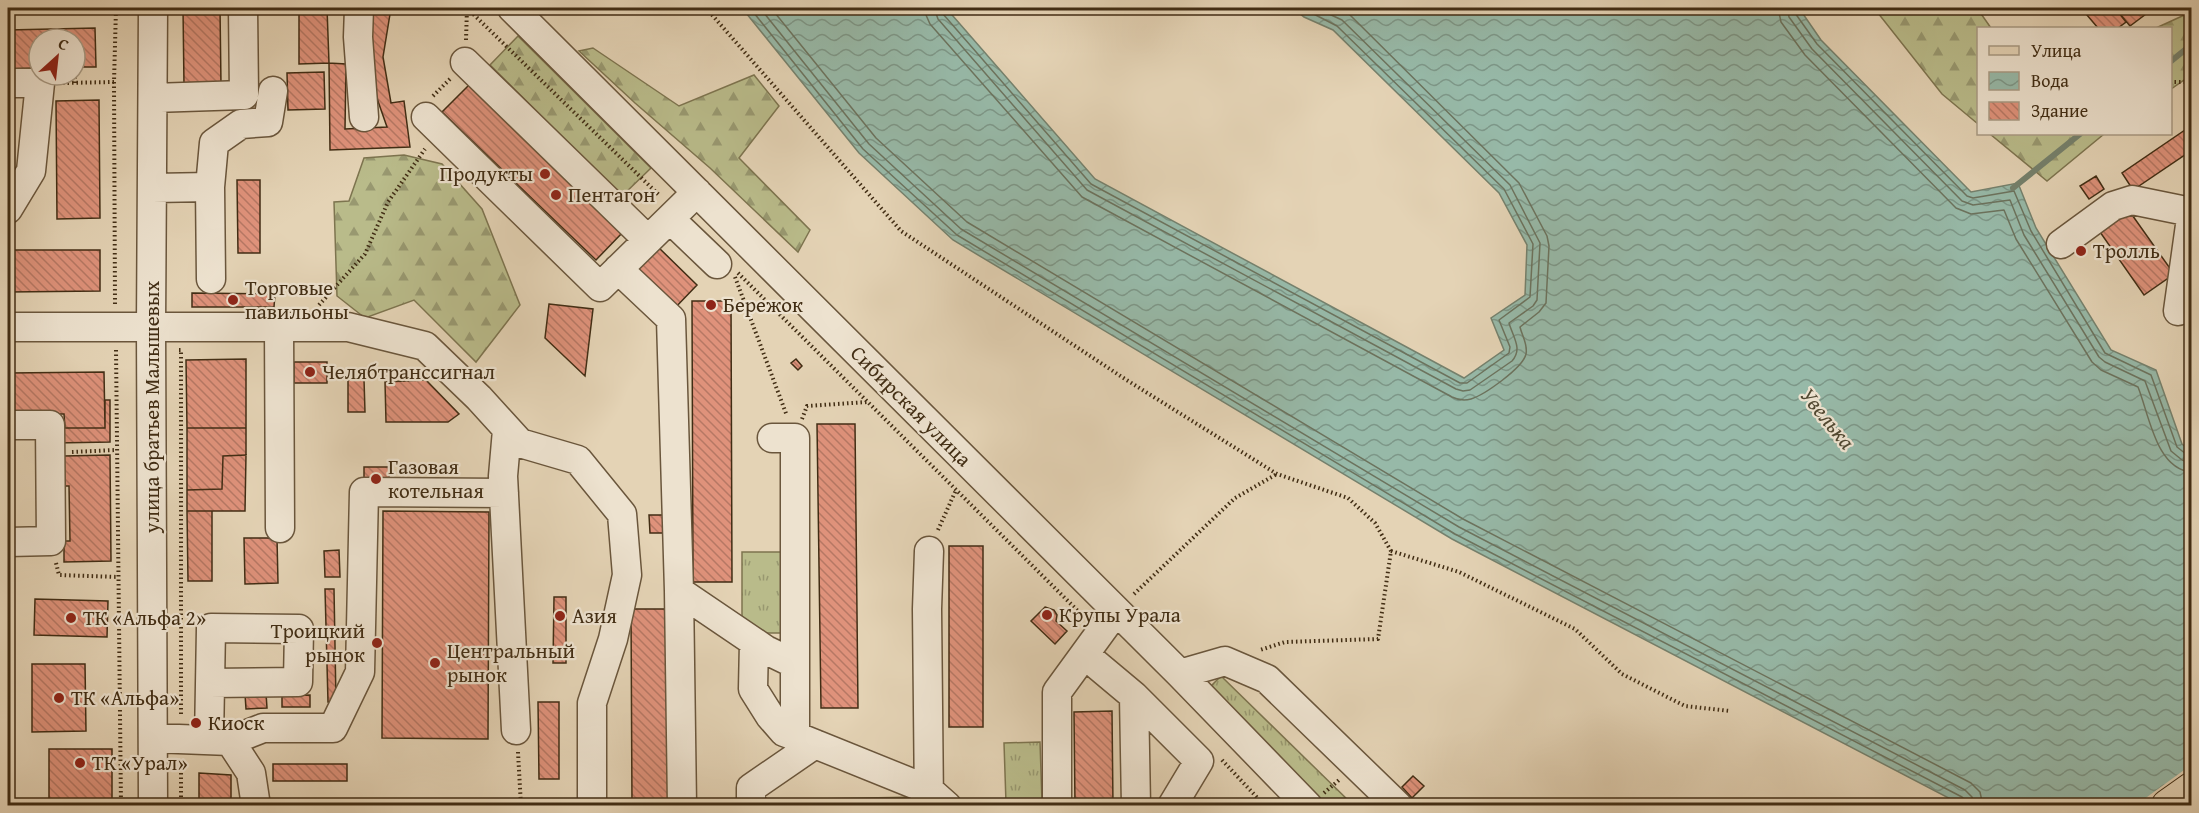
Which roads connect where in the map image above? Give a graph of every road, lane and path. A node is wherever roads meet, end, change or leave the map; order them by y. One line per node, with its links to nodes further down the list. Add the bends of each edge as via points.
1 (116, 8): 9 (path)
2 (153, 8): 16 (street, улица братьев Малышевых)
3 (243, 8): 16 (street, via 244,95)
4 (359, 8): 17 (street)
5 (512, 8): 21 (street, Сибирская улица)
6 (706, 8): 41 (path, via 901,231)
7 (465, 62): 18 (path, via 425,106); 24 (path, via 467,8); 25 (street)
8 (2192, 79): 10 (path)
9 (114, 82): 13 (path); 32 (path)
10 (2172, 82)
11 (8, 83): 12 (street)
12 (27, 83)
13 (87, 83)
14 (40, 87): 22 (street, via 31,171)
15 (273, 91): 19 (street, via 268,122 241,124 214,143)
16 (153, 98): 20 (street, улица братьев Малышевых)
17 (364, 117)
18 (426, 117): 28 (street, via 600,287); 33 (path, via 432,139 388,202 366,254)
19 (210, 187): 20 (street); 29 (street)
20 (153, 188): 34 (street, улица братьев Малышевых)
21 (697, 192): 24 (street); 51 (street, Сибирская улица)
22 (8, 209)
23 (2191, 211): 26 (street, via 2132,200 2113,206); 30 (street)
24 (673, 215): 25 (street); 27 (street)
25 (648, 240): 28 (street)
26 (2061, 244)
27 (717, 264)
28 (618, 269): 50 (street, via 671,319)
29 (211, 279)
30 (2178, 311)
31 (8, 327): 32 (street)
32 (116, 327): 34 (street); 39 (path)
33 (289, 327): 34 (street); 37 (street, via 348,327 425,346); 44 (street)
34 (151, 338): 60 (street, улица братьев Малышевых); 61 (path, via 181,350)
35 (867, 402): 38 (path, via 807,406); 38 (path, via 731,267); 42 (path)
36 (8, 425): 40 (street, via 50,425)
37 (507, 430): 43 (street); 73 (street, via 520,443 578,460 622,514 627,575 613,639 592,703)
38 (783, 438): 54 (street)
39 (116, 450): 40 (path); 49 (path)
40 (50, 453): 46 (street)
41 (1277, 474): 48 (path, via 1348,498 1376,523); 51 (path, via 1235,498)
42 (956, 490): 47 (path); 51 (path)
43 (504, 493): 59 (street); 61 (street, via 364,492 360,672 333,728 263,728)
44 (280, 528)
45 (8, 542): 46 (street)
46 (51, 542): 49 (path, via 59,575)
47 (929, 550): 66 (street, via 927,609)
48 (1391, 551): 53 (path, via 1378,639 1285,642); 58 (path, via 1459,572 1575,629 1622,674 1685,706)
49 (118, 577): 68 (path)
50 (680, 591): 52 (street); 74 (street)
51 (1100, 633): 55 (street, Сибирская улица); 57 (street); 76 (street, via 1057,692)
52 (754, 642): 54 (street); 62 (street, via 753,689 784,732)
53 (1225, 662): 55 (street); 64 (street, via 1267,679)
54 (795, 664): 62 (street)
55 (1180, 674): 67 (street, Сибирская улица)
56 (210, 683): 61 (street)
57 (1134, 696): 77 (street); 78 (street, via 1199,761)
58 (1730, 711)
59 (516, 730): 72 (path)
60 (153, 738): 61 (street); 69 (street, улица братьев Малышевых)
61 (207, 740): 70 (path); 71 (street, via 251,773)
62 (805, 740): 66 (street); 75 (street, via 751,788)
63 (1216, 754): 79 (path)
64 (1355, 764): 67 (path); 80 (street)
65 (2192, 789): 81 (main road)
66 (935, 800)
67 (1313, 802)
68 (121, 806)
69 (153, 806)
70 (181, 806)
71 (256, 806)
72 (521, 806)
73 (592, 806)
74 (682, 806)
75 (751, 806)
76 (1057, 806)
77 (1136, 806)
78 (1172, 806)
79 (1265, 806)
80 (1398, 806)
81 (2168, 806)

